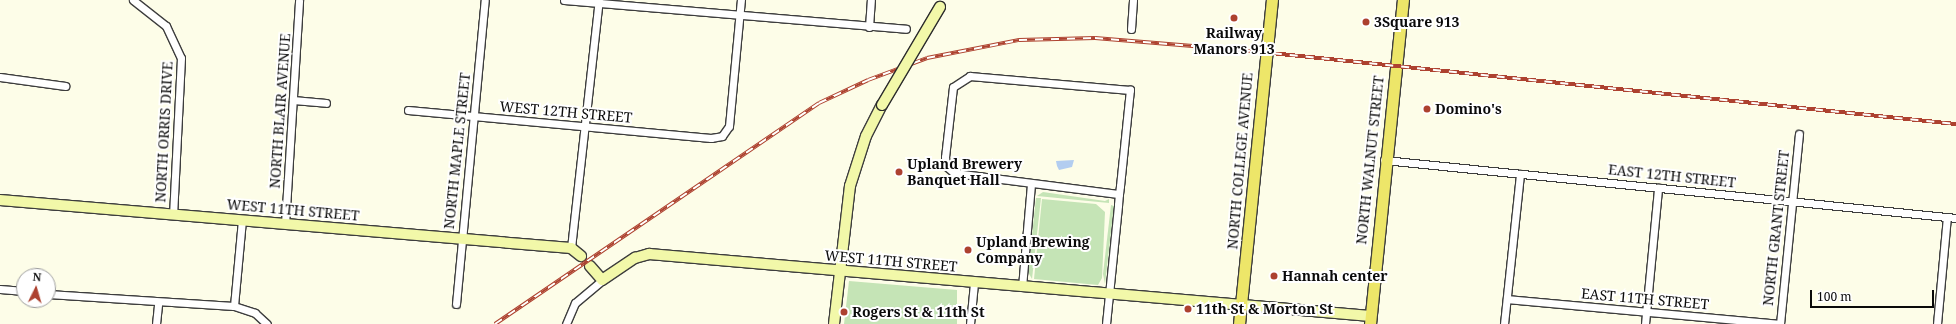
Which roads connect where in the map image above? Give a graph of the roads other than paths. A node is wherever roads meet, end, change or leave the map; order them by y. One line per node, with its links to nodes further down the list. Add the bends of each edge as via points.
1 (133, 0): 31 (street, NORTH ORRIS DRIVE, via 166,26 181,58)
2 (299, 0): 18 (street, NORTH BLAIR AVENUE)
3 (485, 0): 21 (street, NORTH MAPLE STREET)
4 (564, 0): 10 (street)
5 (741, 0): 12 (street)
6 (872, 0): 13 (street)
7 (1133, 0): 15 (street)
8 (1272, 0): 51 (main road, NORTH COLLEGE AVENUE)
9 (1403, 0): 24 (main road, NORTH WALNUT STREET)
10 (599, 2): 12 (street); 22 (street)
11 (942, 3): 40 (street, bridge, via 882,105 856,161)
12 (740, 16): 13 (street); 22 (street, WEST 12TH STREET, via 729,126 722,136)
13 (869, 27): 14 (street)
14 (906, 29)
15 (1130, 29)
16 (0, 77): 17 (street)
17 (64, 86)
18 (294, 100): 19 (street); 35 (street, NORTH BLAIR AVENUE)
19 (326, 104)
20 (408, 110): 21 (street, WEST 12TH STREET)
21 (473, 117): 22 (street, WEST 12TH STREET); 36 (street, NORTH MAPLE STREET)
22 (585, 127): 37 (street)
23 (1799, 134): 30 (street, NORTH GRANT STREET)
24 (1384, 160): 25 (street, EAST 12TH STREET); 54 (main road, NORTH WALNUT STREET)
25 (1520, 174): 27 (street, EAST 12TH STREET); 48 (street)
26 (1031, 184): 28 (street); 28 (street, via 964,177 946,166 950,94 959,80 970,76 1130,90); 43 (street)
27 (1658, 188): 30 (street, EAST 12TH STREET); 53 (street)
28 (1119, 194): 46 (street)
29 (0, 200): 31 (street, WEST 11TH STREET)
30 (1792, 202): 32 (street, EAST 12TH STREET); 64 (street, NORTH GRANT STREET)
31 (173, 214): 34 (street, WEST 11TH STREET)
32 (1947, 217): 33 (street, EAST 12TH STREET); 65 (street)
33 (1956, 218)
34 (242, 220): 35 (street, WEST 11TH STREET); 52 (street)
35 (285, 224): 36 (street, WEST 11TH STREET)
36 (461, 239): 37 (street, WEST 11TH STREET); 50 (street, NORTH MAPLE STREET)
37 (571, 248): 38 (street)
38 (581, 256)
39 (590, 266): 41 (street)
40 (840, 271): 41 (street, WEST 11TH STREET, via 644,254); 42 (street, WEST 11TH STREET); 58 (street)
41 (602, 280): 57 (street, via 575,303)
42 (974, 282): 43 (street, WEST 11TH STREET); 59 (street)
43 (1022, 287): 46 (street, WEST 11TH STREET)
44 (0, 289): 45 (street)
45 (16, 290)
46 (1109, 294): 51 (street, WEST 11TH STREET); 60 (street)
47 (56, 295): 49 (street)
48 (1507, 299): 53 (street, EAST 11TH STREET); 62 (street)
49 (158, 304): 52 (street); 55 (street)
50 (456, 304)
51 (1241, 305): 54 (street, WEST 11TH STREET); 61 (main road, NORTH COLLEGE AVENUE)
52 (234, 306): 56 (street, via 254,312)
53 (1646, 312): 63 (street); 64 (street, EAST 11TH STREET)
54 (1370, 320)
55 (156, 324)
56 (267, 324)
57 (566, 324)
58 (834, 324)
59 (970, 324)
60 (1106, 324)
61 (1240, 324)
62 (1504, 324)
63 (1645, 324)
64 (1780, 324)
65 (1936, 324)

